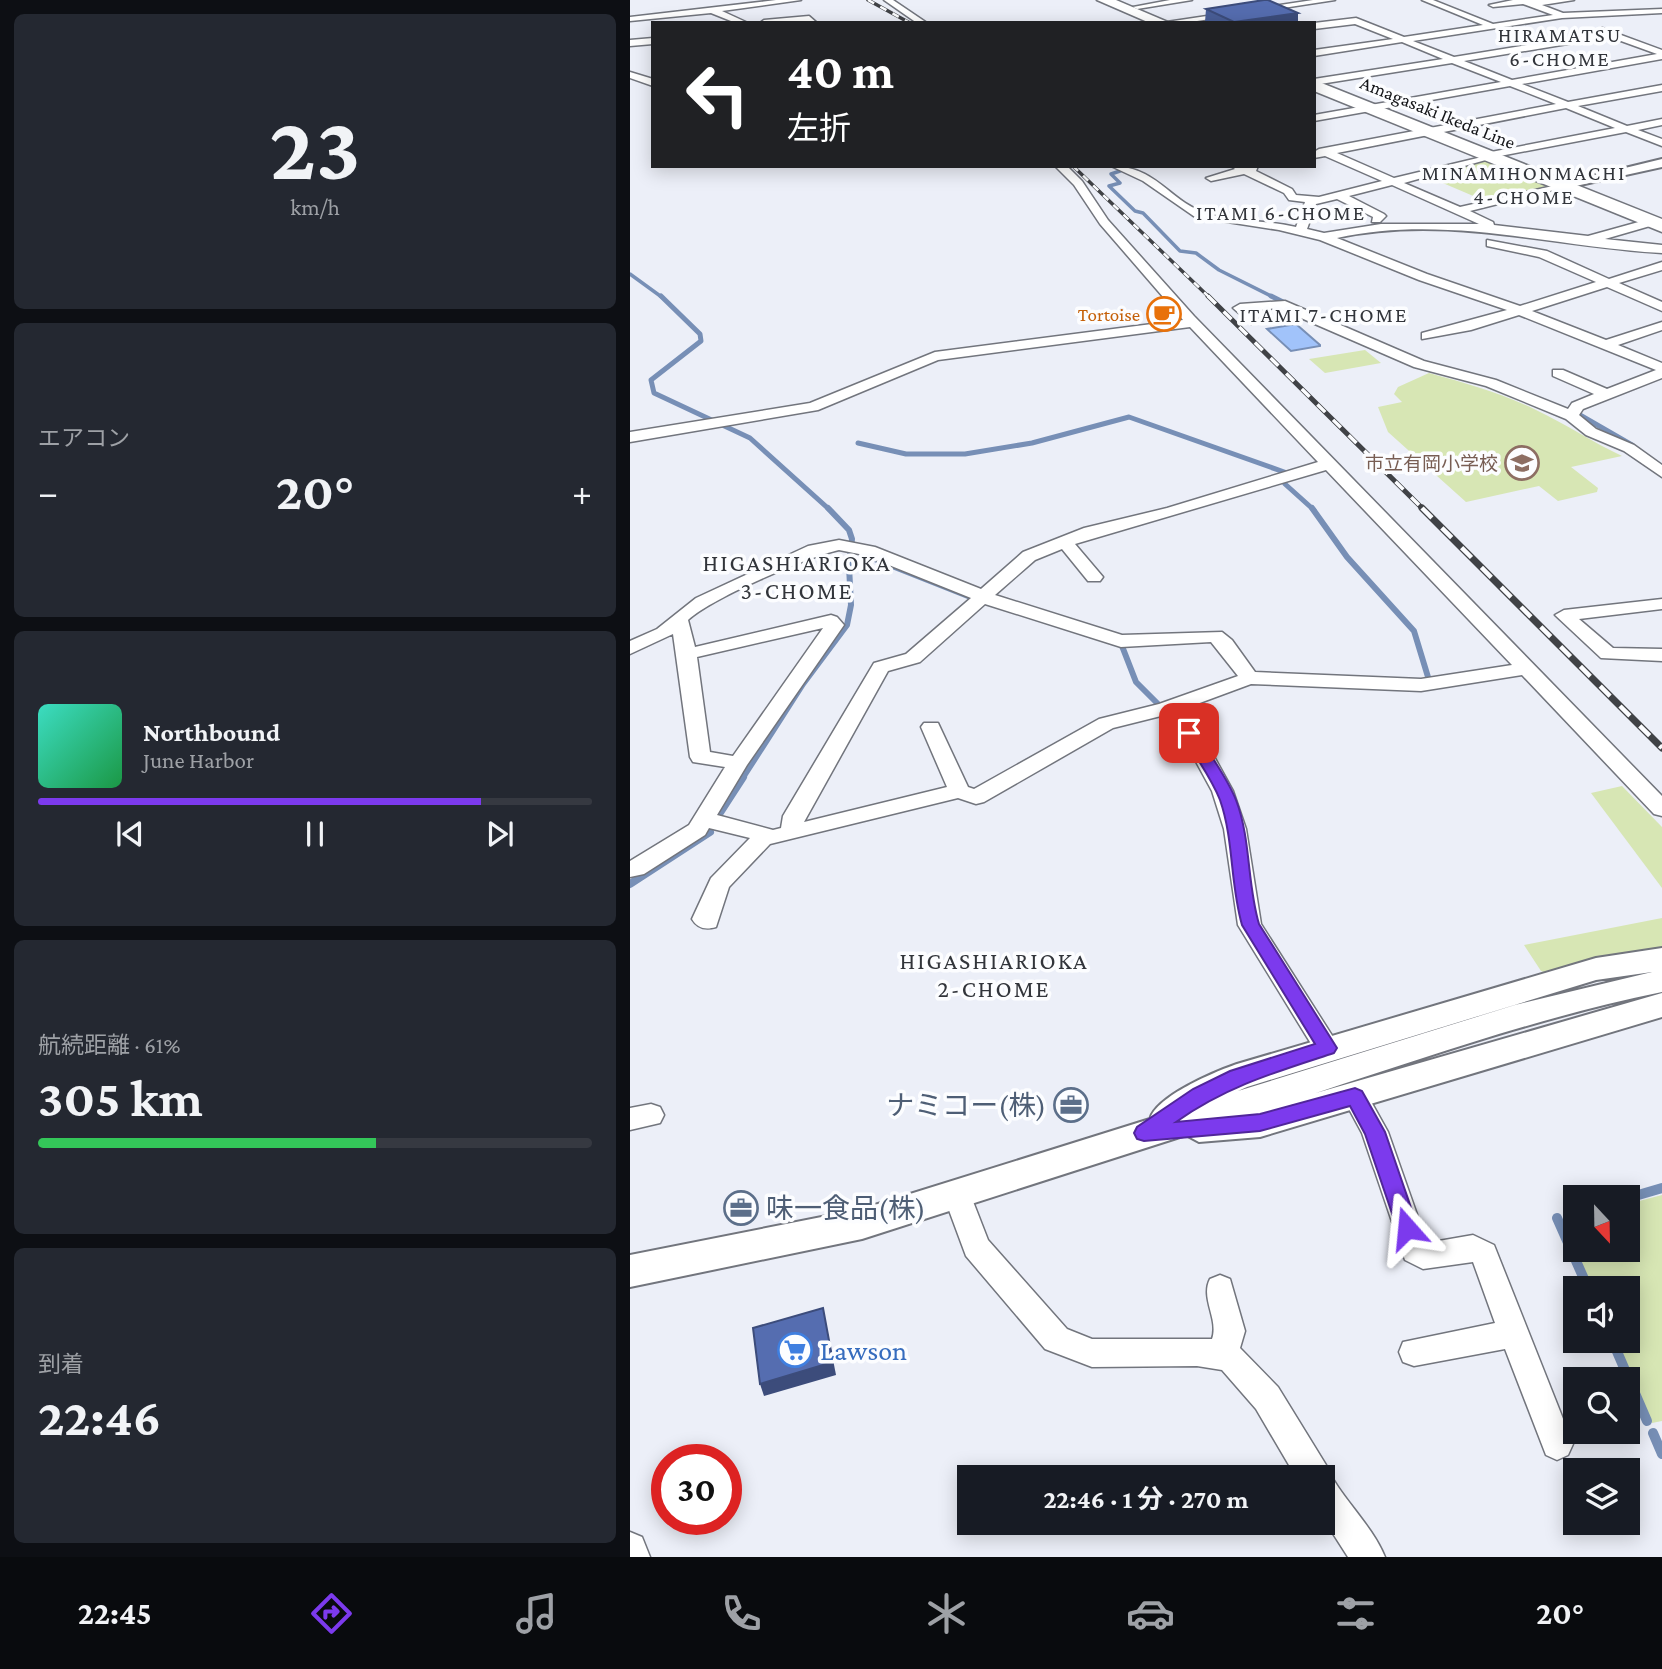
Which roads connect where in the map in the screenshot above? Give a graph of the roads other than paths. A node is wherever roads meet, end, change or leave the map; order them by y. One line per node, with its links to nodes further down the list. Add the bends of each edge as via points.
1 (755, 0): 14 (street)
2 (797, 0): 15 (street)
3 (888, 0): 36 (street)
4 (1104, 0): 37 (main road)
5 (1119, 0): 22 (main road)
6 (1188, 0): 22 (street)
7 (1331, 0): 23 (street)
8 (1426, 0): 25 (street)
9 (1570, 0): 13 (street)
10 (1652, 0): 19 (street)
11 (635, 1): 17 (street); 29 (street)
12 (701, 1): 24 (street)
13 (1525, 2): 20 (street); 30 (street)
14 (731, 3): 15 (street); 24 (street); 33 (street)
15 (782, 3): 27 (street)
16 (1245, 3): 23 (street)
17 (652, 4)
18 (1602, 4): 28 (street)
19 (1662, 4)
20 (1493, 5)
21 (1468, 7): 25 (street)
22 (1138, 8): 38 (main road)
23 (1263, 9): 31 (street); 39 (street)
24 (712, 10): 29 (street); 33 (street)
25 (1447, 10): 42 (street)
26 (1662, 11): 28 (street)
27 (795, 12)
28 (1624, 13): 30 (street); 40 (street)
29 (649, 16): 32 (street)
30 (1562, 16): 42 (street); 43 (street)
31 (1285, 18)
32 (630, 19)
33 (741, 20)
34 (782, 21): 35 (street)
35 (813, 21)
36 (920, 21)
37 (1166, 21)
38 (1167, 21)
39 (1176, 21)
40 (1650, 23)
41 (1316, 26): 44 (street, via 1356,21)
42 (1492, 26): 44 (street)
43 (1613, 34): 48 (street); 49 (street)
44 (1402, 39): 47 (street); 49 (street)
45 (651, 41): 46 (street)
46 (630, 43)
47 (1316, 53)
48 (1662, 55): 53 (street)
49 (1454, 60): 51 (street); 53 (street)
50 (630, 75): 52 (street)
51 (1316, 81): 57 (main road, Amagasaki Ikeda Line)
52 (651, 82)
53 (1510, 82): 55 (street); 57 (street)
54 (1662, 88): 58 (street)
55 (1526, 89): 56 (street); 58 (street)
56 (1497, 94)
57 (1375, 105): 61 (street); 64 (main road, Amagasaki Ikeda Line)
58 (1566, 105): 60 (street); 63 (street)
59 (1514, 106): 60 (street)
60 (1529, 112): 64 (street)
61 (1316, 118)
62 (1662, 122): 63 (street)
63 (1627, 129): 67 (street); 68 (street)
64 (1438, 132): 66 (street); 66 (street, via 1409,144); 70 (main road, Amagasaki Ikeda Line)
65 (1544, 134): 67 (street)
66 (1393, 138): 69 (street)
67 (1562, 142): 70 (street)
68 (1662, 143)
69 (1320, 153): 76 (street)
70 (1496, 155): 76 (street); 77 (main road, Amagasaki Ikeda Line)
71 (1662, 163): 77 (street)
72 (1062, 168): 99 (street)
73 (1121, 168): 88 (street, via 1147,179 1199,215)
74 (1241, 168): 75 (street); 81 (street, via 1288,191 1293,198)
75 (1211, 178)
76 (1390, 181): 79 (street); 80 (street)
77 (1569, 183): 82 (street); 85 (main road, Amagasaki Ikeda Line)
78 (1454, 191): 80 (street)
79 (1338, 195): 81 (street); 86 (street, via 1380,216)
80 (1427, 197): 83 (street)
81 (1318, 200): 88 (street, via 1311,202)
82 (1486, 204): 83 (street); 84 (street)
83 (1458, 211): 87 (street)
84 (1505, 212)
85 (1654, 217): 90 (street)
86 (1377, 220)
87 (1498, 228): 89 (street, via 1350,230); 90 (street)
88 (1300, 231): 89 (street)
89 (1324, 237): 97 (street)
90 (1588, 240): 92 (street)
91 (1491, 243): 95 (street, via 1543,254)
92 (1662, 249)
93 (1655, 268): 94 (street); 95 (street)
94 (1662, 276)
95 (1606, 282): 96 (street); 97 (street)
96 (1662, 307)
97 (1517, 309): 101 (street); 102 (street)
98 (1251, 320): 106 (street, via 1240,308 1280,304 1419,364 1491,383)
99 (1192, 323): 107 (street, via 935,356 813,407); 108 (street)
100 (1662, 326): 102 (street)
101 (1427, 336)
102 (1606, 345): 103 (street)
103 (1662, 370): 105 (street)
104 (1558, 373): 105 (street)
105 (1606, 394): 106 (street)
106 (1572, 413): 109 (street, via 1591,432 1629,448)
107 (630, 438)
108 (1329, 464): 110 (street); 118 (street)
109 (1662, 472)
110 (1065, 542): 111 (street); 112 (street, via 1029,556)
111 (1094, 577)
112 (982, 597): 114 (street, via 852,546 814,550 702,602); 119 (street, via 1126,642 1215,636); 126 (street, via 913,658 881,667 794,816)
113 (1662, 604): 117 (street, via 1564,615 1608,654)
114 (679, 620): 115 (street, via 664,633); 116 (street)
115 (630, 648)
116 (687, 654): 122 (street, via 700,757); 122 (street, via 831,621 835,625)
117 (1662, 655)
118 (1526, 669): 119 (street, via 1421,685); 124 (street)
119 (1249, 678): 120 (street)
120 (1165, 709): 123 (street, via 1106,723 976,797); 133 (street, via 1199,747 1228,799 1251,925)
121 (931, 727): 123 (street)
122 (738, 763): 125 (street)
123 (959, 792): 126 (street)
124 (1662, 809)
125 (704, 819): 127 (street); 128 (street, via 697,830)
126 (791, 831): 127 (street)
127 (766, 835): 129 (street, via 719,884 704,919)
128 (630, 869)
129 (708, 921)
130 (1662, 959): 133 (street, via 1597,969)
131 (1662, 981): 135 (street, via 1525,1014)
132 (1662, 1005): 134 (street)
133 (1327, 1048): 135 (street, via 1237,1077 1200,1095)
134 (1355, 1096): 135 (street, via 1260,1123); 139 (street, via 1375,1132 1415,1251 1423,1256 1474,1248 1483,1254)
135 (1144, 1133): 136 (street)
136 (957, 1194): 137 (street, via 862,1224); 141 (street, via 976,1247 1056,1339 1092,1353)
137 (630, 1271)
138 (1220, 1288): 141 (street, via 1230,1331)
139 (1516, 1333): 140 (street); 142 (street)
140 (1414, 1352)
141 (1223, 1355): 143 (street, via 1267,1398)
142 (1558, 1444)
143 (1307, 1465)
144 (1335, 1507): 147 (street)
145 (630, 1549): 146 (street)
146 (633, 1557)
147 (1368, 1557)

